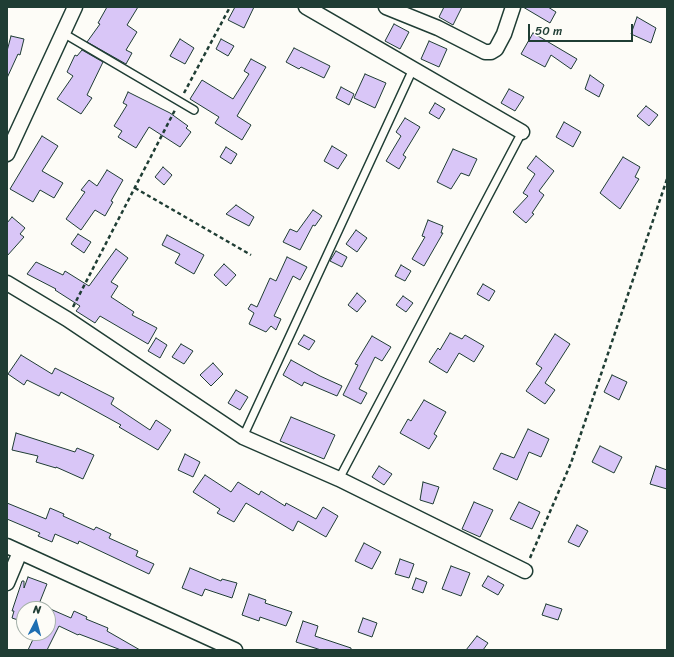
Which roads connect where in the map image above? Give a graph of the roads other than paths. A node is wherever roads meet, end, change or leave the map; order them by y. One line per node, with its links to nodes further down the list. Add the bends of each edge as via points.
1 (75, 7): 5 (street)
2 (306, 7): 6 (street)
3 (386, 7): 4 (street, via 438,28 485,52 491,52 504,34)
4 (513, 7)
5 (63, 33): 7 (lane); 9 (street)
6 (413, 69): 8 (street); 11 (lane)
7 (194, 110)
8 (522, 132): 12 (lane)
9 (7, 154)
10 (7, 283): 11 (street)
11 (243, 437): 12 (street)
12 (339, 479): 15 (street)
13 (7, 546): 14 (street)
14 (20, 552): 16 (street); 17 (street)
15 (525, 571)
16 (7, 583)
17 (235, 650)

